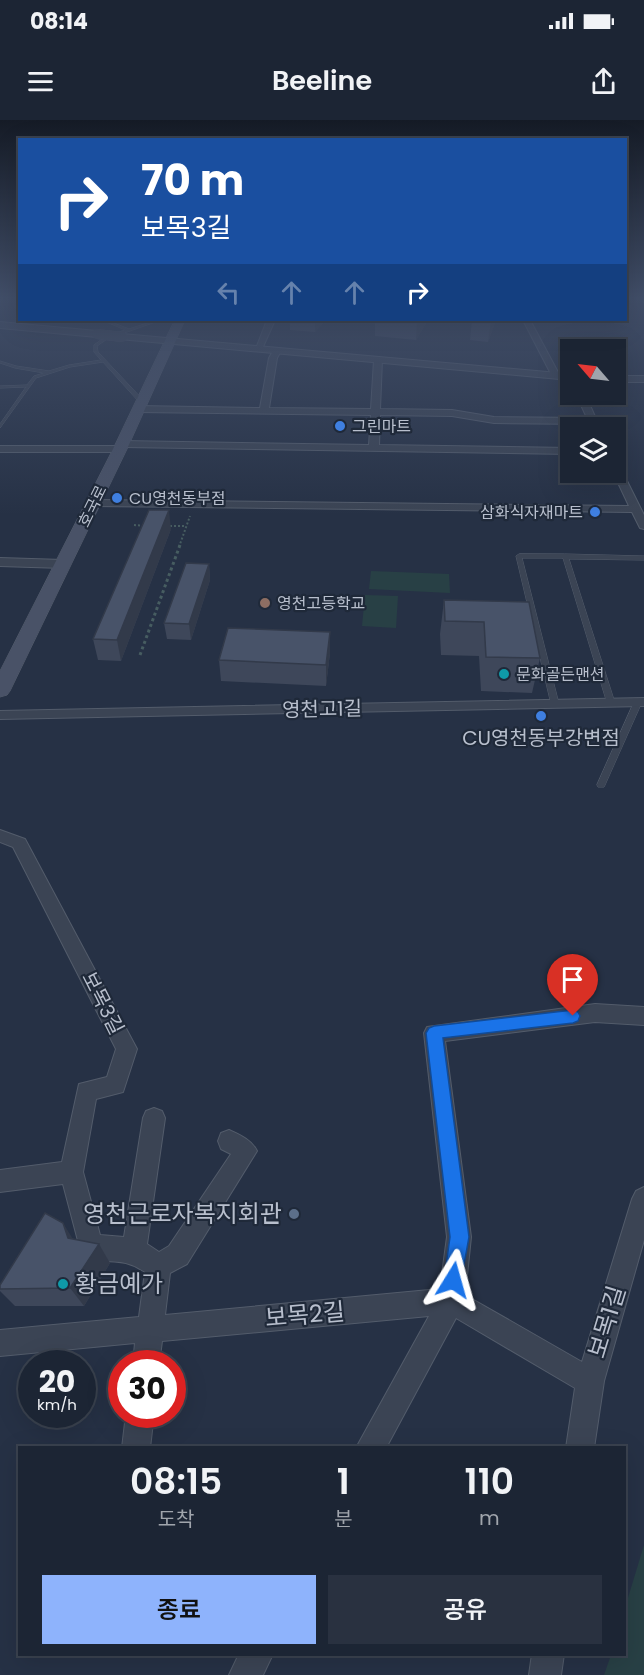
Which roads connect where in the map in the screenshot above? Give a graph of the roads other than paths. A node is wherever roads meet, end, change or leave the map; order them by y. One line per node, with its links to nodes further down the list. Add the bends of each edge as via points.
1 (32, 370): 9 (lane)
2 (61, 370): 9 (lane)
3 (111, 370): 16 (lane)
4 (157, 370): 16 (main road, 호국로)
5 (271, 370): 17 (street)
6 (378, 370): 18 (street)
7 (484, 370): 10 (street)
8 (553, 370): 10 (street)
9 (49, 372): 14 (lane, via 34,377)
10 (556, 376): 11 (street)
11 (560, 376)
12 (626, 379): 13 (street)
13 (644, 379)
14 (28, 386): 15 (lane); 20 (lane)
15 (0, 387)
16 (140, 406): 17 (street); 21 (main road, 호국로)
17 (264, 411): 18 (street)
18 (376, 412): 19 (street, via 452,413 494,420); 22 (street)
19 (560, 423)
20 (0, 427)
21 (121, 447): 22 (street); 23 (street); 26 (main road, 호국로)
22 (374, 448): 24 (street)
23 (0, 449)
24 (560, 451)
25 (623, 483): 27 (street)
26 (94, 503): 27 (street); 32 (main road, 호국로)
27 (635, 509): 28 (street)
28 (644, 526)
29 (565, 556): 30 (lane); 35 (lane); 36 (lane, via 519,556)
30 (644, 558)
31 (0, 562): 32 (street)
32 (63, 564): 33 (main road, 호국로)
33 (0, 691)
34 (641, 702): 35 (street, 영천고1길); 38 (lane)
35 (611, 703): 36 (street, 영천고1길)
36 (555, 704): 37 (street, 영천고1길)
37 (0, 716)
38 (601, 785)
39 (0, 836): 43 (street, 보목3길, via 19,843 127,1049 115,1085 87,1091)
40 (644, 1016): 48 (street, via 595,1013 434,1033 459,1237)
41 (154, 1118): 46 (street)
42 (229, 1141): 47 (street, via 246,1151 178,1255)
43 (71, 1172): 44 (street); 46 (street, via 91,1247)
44 (0, 1181)
45 (644, 1199): 52 (street, 보목1길)
46 (134, 1250): 47 (street)
47 (158, 1266): 49 (street)
48 (451, 1301): 49 (street, 보목2길); 52 (street); 55 (street)
49 (150, 1329): 50 (street, 보목2길); 51 (street)
50 (0, 1343)
51 (148, 1350)
52 (590, 1381): 56 (street, 보목1길)
53 (138, 1428): 54 (street)
54 (136, 1446)
55 (371, 1446)
56 (580, 1446)
57 (256, 1656): 59 (street)
58 (548, 1656): 60 (street)
59 (246, 1675)
60 (545, 1675)

